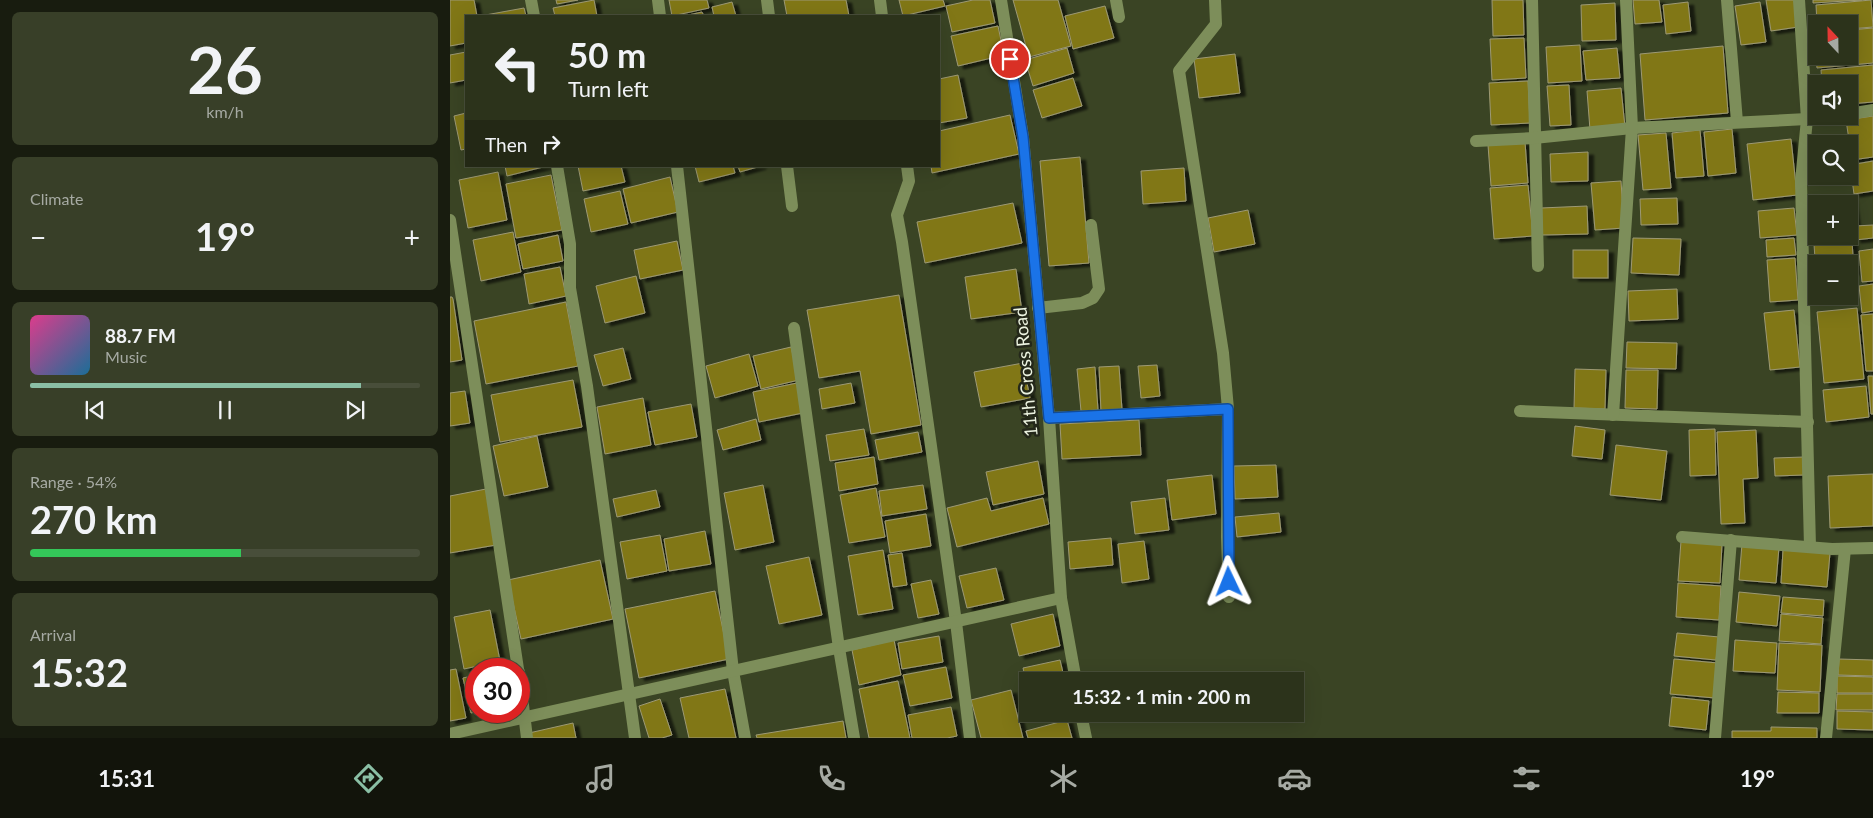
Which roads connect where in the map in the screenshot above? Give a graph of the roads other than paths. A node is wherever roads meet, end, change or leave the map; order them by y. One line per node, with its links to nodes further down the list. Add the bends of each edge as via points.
1 (531, 0): 12 (street)
2 (658, 0): 13 (street)
3 (767, 0): 14 (street)
4 (880, 0): 15 (street)
5 (1001, 0): 32 (street, 11th Cross Road, via 1023,137)
6 (1116, 0): 16 (street)
7 (1215, 0): 34 (street, via 1216,24 1179,71 1223,353)
8 (1532, 0): 22 (street)
9 (1626, 0): 21 (street)
10 (1727, 0): 20 (street)
11 (1799, 0): 19 (street)
12 (534, 15)
13 (660, 15)
14 (769, 15)
15 (882, 15)
16 (1119, 17)
17 (1873, 110): 18 (street)
18 (1858, 112)
19 (1807, 119): 20 (street); 38 (street, via 1801,181)
20 (1737, 122): 21 (street)
21 (1632, 128): 22 (street); 36 (street)
22 (1534, 138): 23 (street); 31 (street)
23 (1476, 141)
24 (557, 167): 51 (street, via 570,244 570,288 587,386)
25 (677, 167): 49 (street)
26 (787, 167): 28 (street)
27 (906, 167): 46 (street, via 909,181 897,216)
28 (792, 206)
29 (450, 220): 48 (street)
30 (1091, 225): 32 (street, via 1099,289 1093,298 1082,303)
31 (1538, 266)
32 (1038, 308): 37 (street, 11th Cross Road)
33 (794, 328): 47 (street)
34 (1228, 409): 37 (street); 44 (street)
35 (1520, 411): 36 (street)
36 (1613, 415): 38 (street)
37 (1049, 418): 45 (street, 11th Cross Road)
38 (1808, 422): 41 (street)
39 (1682, 537): 40 (street)
40 (1731, 540): 41 (street); 63 (street)
41 (1810, 547): 43 (street)
42 (1873, 548): 43 (street)
43 (1845, 549): 64 (street)
44 (1230, 597)
45 (1061, 598): 46 (street); 50 (street, 11th Cross Road)
46 (956, 622): 47 (street); 61 (street)
47 (838, 648): 49 (street); 60 (street)
48 (516, 658)
49 (733, 671): 51 (street); 59 (street)
50 (1074, 672)
51 (628, 694): 52 (street); 58 (street)
52 (530, 715)
53 (1083, 722): 62 (street)
54 (496, 723): 56 (street)
55 (526, 723): 57 (street)
56 (450, 734)
57 (527, 738)
58 (635, 738)
59 (745, 738)
60 (854, 738)
61 (970, 738)
62 (1086, 738)
63 (1715, 738)
64 (1826, 738)

